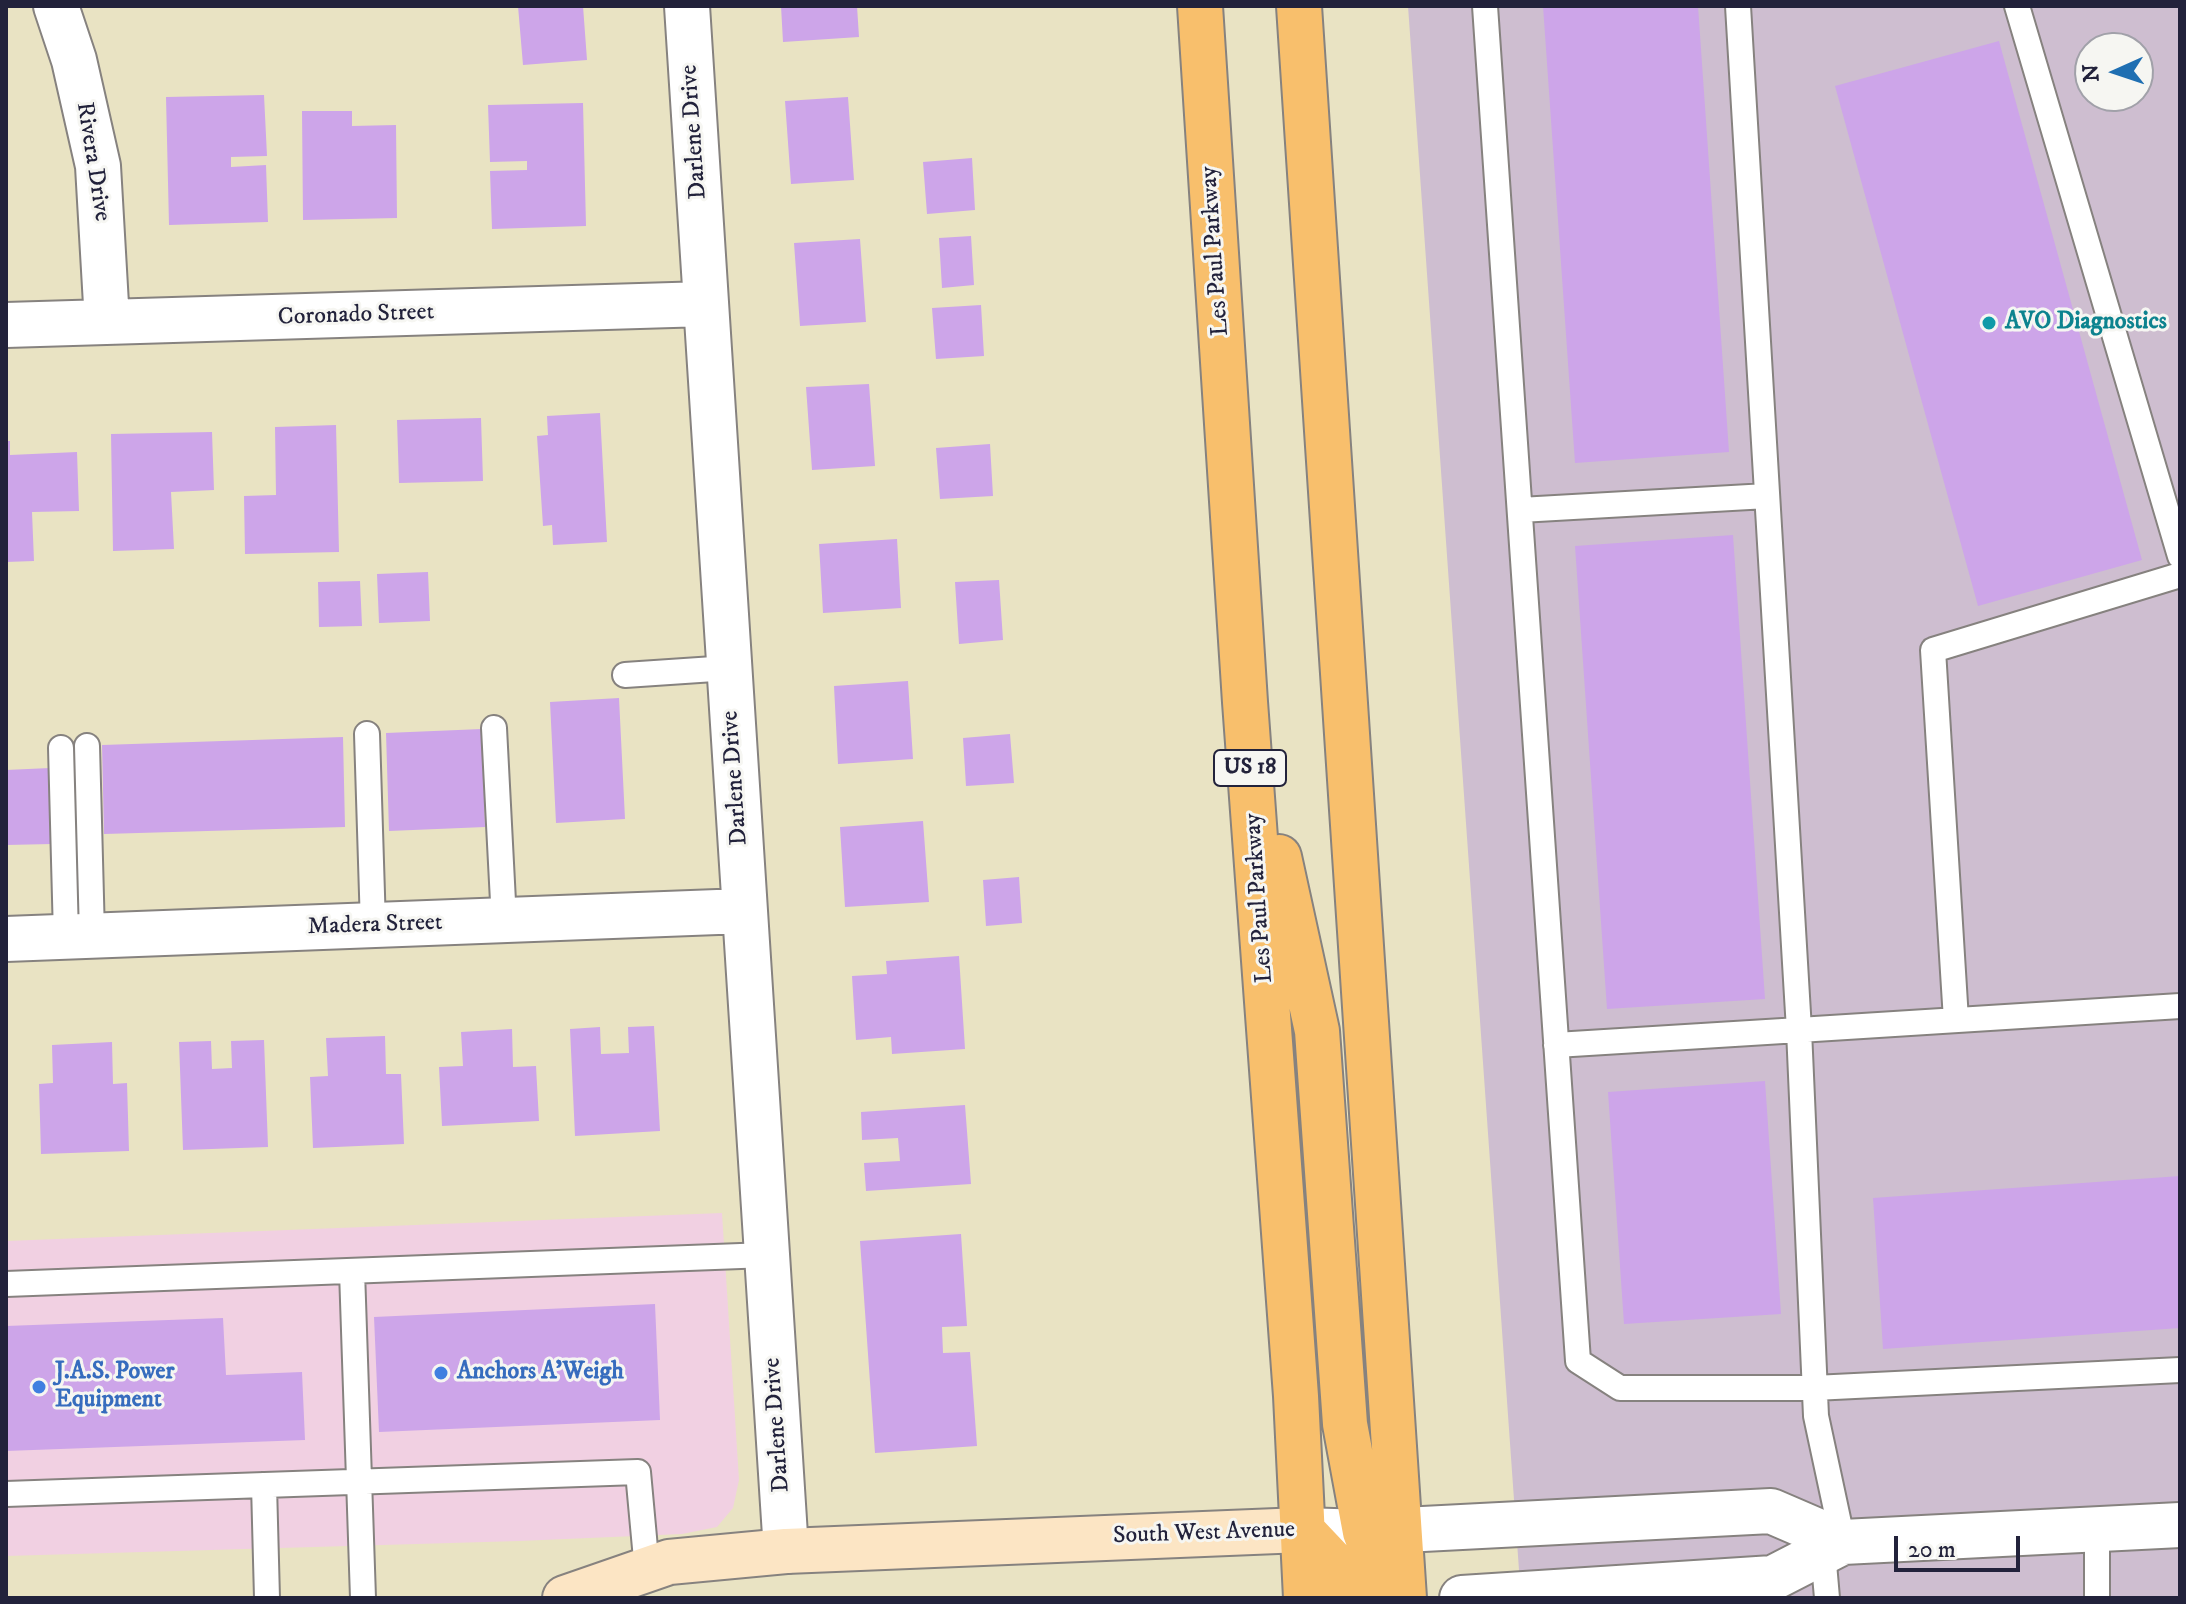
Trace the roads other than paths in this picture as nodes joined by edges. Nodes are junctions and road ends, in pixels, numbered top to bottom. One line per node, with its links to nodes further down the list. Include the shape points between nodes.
1 (56, 6): 9 (street, Rivera Drive, via 98,166)
2 (687, 6): 8 (street, Darlene Drive)
3 (1200, 6): 17 (main road, Les Paul Parkway / US 18)
4 (1299, 6): 40 (main road)
5 (1485, 6): 12 (lane)
6 (1738, 6): 11 (lane)
7 (2017, 6): 13 (lane)
8 (706, 304): 9 (street, Coronado Street); 15 (street, Darlene Drive)
9 (107, 322): 10 (street, Coronado Street)
10 (6, 325)
11 (1767, 496): 12 (lane); 29 (lane)
12 (1520, 510): 30 (lane)
13 (2180, 556)
14 (2180, 575): 28 (lane, via 1933,650)
15 (729, 668): 16 (lane); 22 (street, Darlene Drive)
16 (625, 675)
17 (1245, 702): 40 (main road, via 1317,1031 1345,1424); 42 (main road, Les Paul Parkway / US 18)
18 (494, 728): 23 (lane)
19 (367, 734): 24 (lane)
20 (87, 746): 25 (lane)
21 (61, 748): 25 (lane)
22 (744, 911): 23 (street, Madera Street); 31 (street, Darlene Drive)
23 (504, 921): 24 (street, Madera Street)
24 (373, 926): 25 (street, Madera Street)
25 (79, 935): 26 (street, Madera Street)
26 (6, 939)
27 (2180, 1006): 28 (lane)
28 (1956, 1020): 29 (lane)
29 (1799, 1030): 30 (lane); 35 (lane)
30 (1556, 1045): 35 (lane, via 1578,1361 1620,1388)
31 (767, 1255): 32 (lane); 44 (street, Darlene Drive)
32 (352, 1271): 33 (lane); 36 (lane)
33 (6, 1284)
34 (2180, 1370): 35 (lane)
35 (1814, 1388): 43 (lane)
36 (359, 1482): 37 (lane); 45 (lane, via 638,1472); 47 (lane)
37 (264, 1485): 38 (lane); 46 (lane)
38 (6, 1494)
39 (2180, 1525): 41 (street, South West Avenue)
40 (1381, 1529): 42 (street, South West Avenue); 43 (street, South West Avenue, via 1771,1511); 51 (main road, via 1378,1566)
41 (2097, 1529): 43 (street, South West Avenue); 54 (lane)
42 (1302, 1530): 44 (street, South West Avenue); 49 (main road, Les Paul Parkway / US 18); 50 (main road, via 1337,1567)
43 (1833, 1547): 52 (street, South West Avenue, via 1773,1578); 53 (lane)
44 (786, 1551): 45 (street, South West Avenue, via 669,1562)
45 (647, 1570): 48 (street, South West Avenue)
46 (267, 1598)
47 (363, 1598)
48 (565, 1598)
49 (1306, 1598)
50 (1351, 1598)
51 (1403, 1598)
52 (1462, 1598)
53 (1827, 1598)
54 (2097, 1598)

